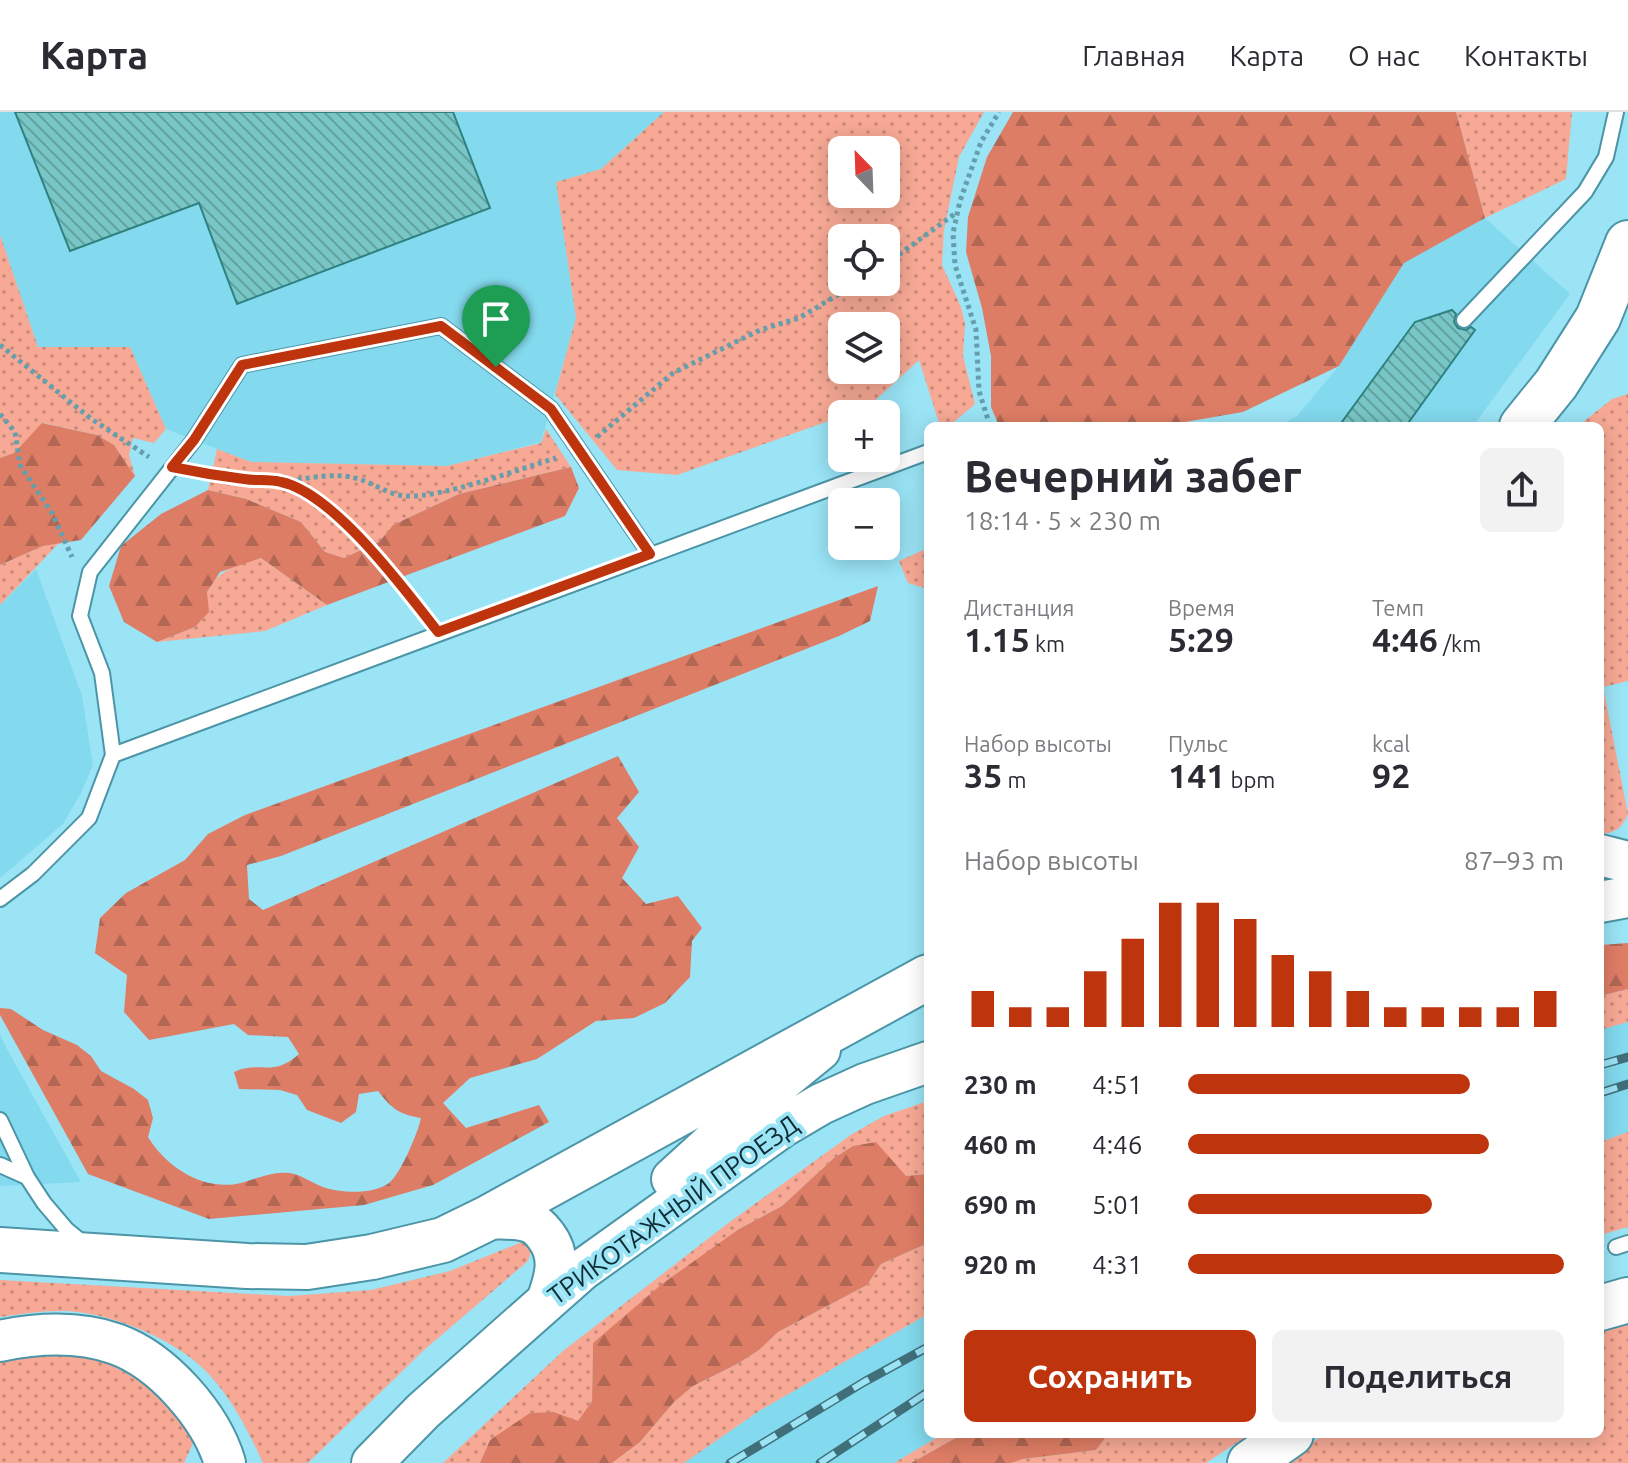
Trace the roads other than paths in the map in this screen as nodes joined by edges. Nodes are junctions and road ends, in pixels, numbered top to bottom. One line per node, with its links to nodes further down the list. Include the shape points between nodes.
1 (1616, 112): 3 (lane, via 1606,157 1585,192)
2 (1628, 243): 4 (main road, via 1598,318)
3 (1464, 320)
4 (1556, 384): 5 (main road); 6 (main road)
5 (1525, 422)
6 (1534, 422)
7 (924, 453): 8 (lane)
8 (650, 554): 9 (lane); 9 (lane, via 551,409 441,326 242,365 194,440 90,572 80,616 102,673)
9 (113, 755): 12 (lane, via 89,818)
10 (1618, 866): 11 (main road)
11 (1604, 894)
12 (0, 899)
13 (924, 979): 14 (main road)
14 (864, 1013): 19 (main road); 22 (main road, via 681,1170)
15 (924, 1063): 22 (main road, ТРИКОТАЖНЫЙ ПРОЕЗД, via 865,1084 782,1127)
16 (0, 1120): 18 (lane)
17 (0, 1165): 18 (lane)
18 (27, 1177): 21 (lane, via 67,1230)
19 (488, 1218): 21 (main road, via 443,1240 307,1267); 24 (main road, via 526,1221 538,1226 551,1243 556,1274)
20 (0, 1250): 21 (main road)
21 (99, 1257)
22 (582, 1270): 24 (main road, ТРИКОТАЖНЫЙ ПРОЕЗД)
23 (1628, 1300): 25 (main road)
24 (547, 1301): 29 (main road, ТРИКОТАЖНЫЙ ПРОЕЗД)
25 (1604, 1307)
26 (0, 1341): 28 (main road, via 71,1334 117,1344 158,1369 193,1402)
27 (1285, 1438): 30 (main road)
28 (225, 1463)
29 (372, 1463)
30 (1250, 1463)

